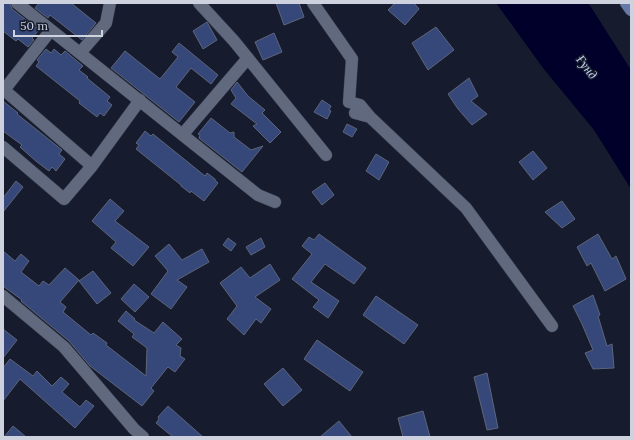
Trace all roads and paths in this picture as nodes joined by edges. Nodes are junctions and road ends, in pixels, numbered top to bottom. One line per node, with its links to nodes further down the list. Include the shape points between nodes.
1 (17, 3): 7 (street)
2 (110, 3): 8 (street, via 106,23)
3 (199, 3): 9 (street)
4 (313, 3): 13 (street, via 352,59 349,102 360,105)
5 (626, 3): 6 (main road)
6 (631, 10)
7 (51, 30): 8 (street); 10 (street)
8 (80, 53): 11 (street)
9 (248, 58): 14 (street); 16 (street)
10 (4, 89): 17 (street)
11 (140, 100): 14 (street); 17 (street)
12 (355, 113): 13 (street)
13 (370, 117): 20 (street, via 466,208)
14 (183, 134): 18 (street, via 258,195)
15 (3, 147): 17 (street, via 64,199)
16 (326, 155)
17 (92, 166)
18 (275, 202)
19 (3, 296): 21 (street, via 64,347)
20 (552, 326)
21 (143, 437)

